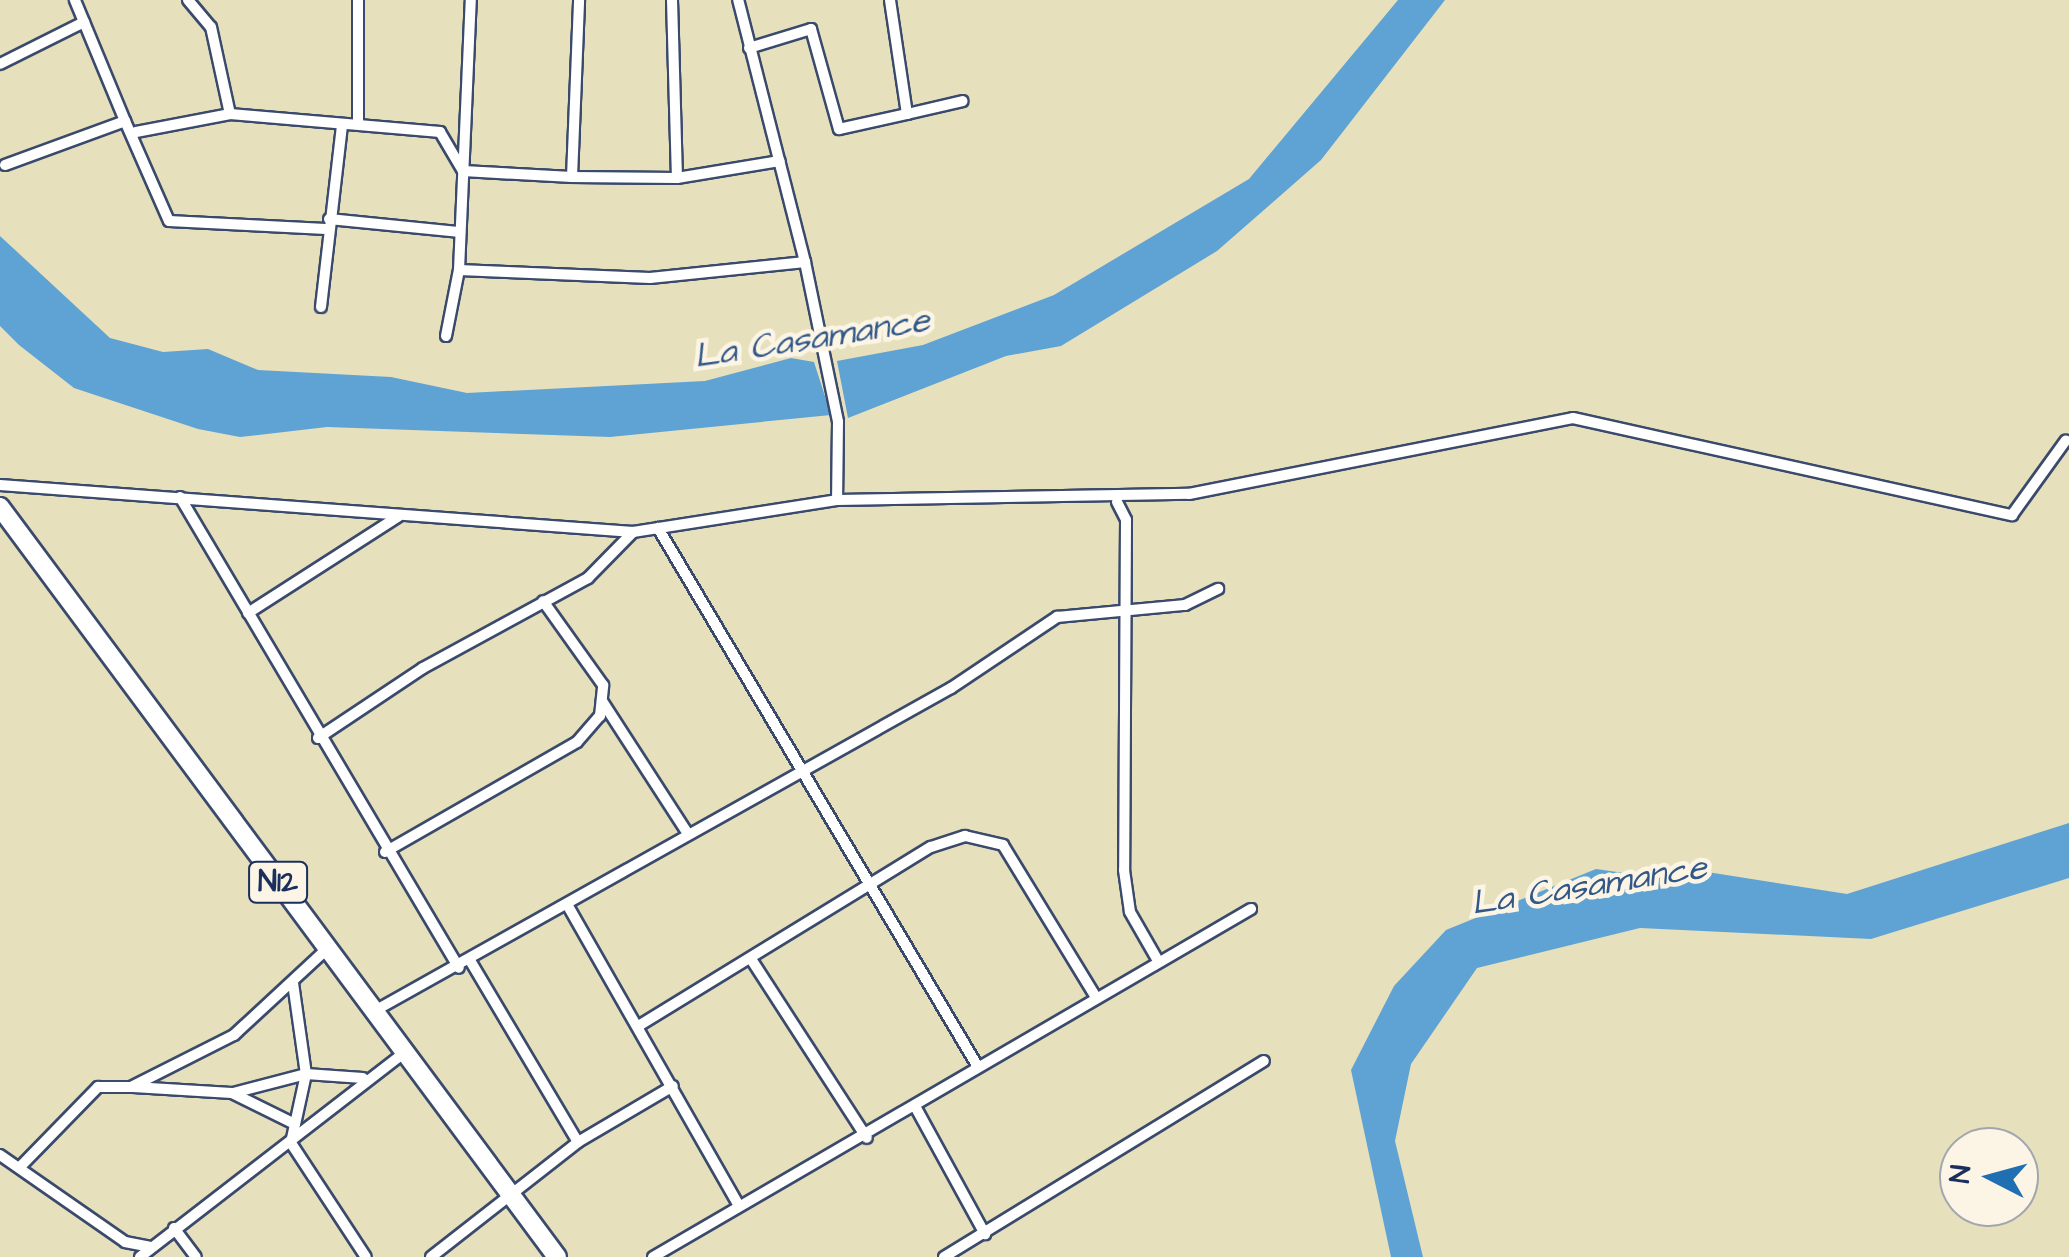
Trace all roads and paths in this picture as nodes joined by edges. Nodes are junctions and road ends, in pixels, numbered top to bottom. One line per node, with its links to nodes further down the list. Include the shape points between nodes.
1 (75, 0): 9 (street)
2 (188, 0): 13 (street, via 211,28)
3 (358, 0): 16 (street)
4 (471, 0): 21 (street)
5 (579, 0): 22 (street)
6 (672, 0): 23 (street)
7 (738, 0): 10 (street)
8 (890, 0): 14 (street)
9 (84, 22): 11 (street); 15 (street)
10 (749, 48): 14 (street, via 811,29 840,130); 19 (street)
11 (0, 64)
12 (963, 101): 14 (street)
13 (230, 114): 17 (street); 18 (street)
14 (907, 114)
15 (125, 121): 18 (street); 20 (street)
16 (358, 124): 17 (street); 21 (street, via 440,132)
17 (342, 126): 24 (street)
18 (136, 132): 24 (street, via 169,221)
19 (780, 161): 23 (street); 26 (street)
20 (5, 165)
21 (463, 172): 22 (street); 25 (street)
22 (572, 177): 23 (street)
23 (677, 178)
24 (328, 224): 25 (street); 28 (street)
25 (460, 232): 27 (street)
26 (805, 262): 27 (street, via 650,278); 34 (street, via 838,422)
27 (459, 270): 29 (street)
28 (321, 307)
29 (446, 336)
30 (2066, 440): 33 (street, via 2012,515 1573,418)
31 (0, 485): 32 (street)
32 (180, 497): 37 (street); 44 (street)
33 (1142, 499): 35 (street); 38 (street)
34 (837, 500): 35 (street); 39 (street)
35 (1117, 502): 38 (street)
36 (0, 507): 53 (main road, N12)
37 (400, 515): 40 (street); 44 (street)
38 (1126, 520): 43 (street)
39 (658, 528): 40 (street); 47 (street, via 728,657)
40 (634, 532): 42 (street, via 588,578)
41 (1218, 589): 43 (street, via 1185,605)
42 (543, 601): 45 (street, via 603,685); 46 (street)
43 (1122, 610): 47 (street, via 1057,616 996,662); 54 (street, via 1124,870 1130,912)
44 (248, 613): 46 (street)
45 (602, 700): 48 (street); 49 (street, via 600,716 577,742)
46 (318, 738): 49 (street)
47 (803, 766): 48 (street); 50 (street)
48 (688, 834): 51 (street)
49 (385, 852): 57 (street)
50 (873, 884): 55 (street); 59 (street, via 965,836 1003,845); 64 (street)
51 (568, 906): 56 (street); 61 (street)
52 (1251, 910): 54 (street)
53 (328, 947): 58 (street); 60 (main road, N12)
54 (1157, 958): 59 (street)
55 (750, 959): 61 (street); 72 (street)
56 (471, 962): 57 (street); 73 (street)
57 (459, 968): 60 (street)
58 (293, 984): 65 (street); 68 (street, via 234,1035)
59 (1094, 994): 64 (street)
60 (378, 1009): 62 (main road, N12)
61 (640, 1025): 67 (street)
62 (408, 1050): 66 (street); 77 (main road, N12)
63 (1264, 1060): 80 (street)
64 (978, 1067): 70 (street)
65 (306, 1074): 66 (street); 69 (street); 71 (street)
66 (364, 1078): 74 (street)
67 (673, 1086): 73 (street); 78 (street)
68 (131, 1087): 69 (street); 76 (street, via 98,1087)
69 (232, 1094): 71 (street)
70 (916, 1108): 72 (street); 80 (street)
71 (295, 1124): 74 (street)
72 (866, 1138): 78 (street)
73 (578, 1142): 77 (street)
74 (291, 1143): 79 (street); 84 (street)
75 (0, 1155): 76 (street)
76 (20, 1167): 81 (street, via 125,1242)
77 (512, 1195): 85 (street); 86 (main road, N12)
78 (739, 1206): 87 (street)
79 (174, 1228): 81 (street); 83 (street)
80 (985, 1234): 88 (street)
81 (150, 1247): 82 (street)
82 (140, 1257)
83 (196, 1257)
84 (366, 1257)
85 (430, 1257)
86 (557, 1257)
87 (653, 1257)
88 (944, 1257)

